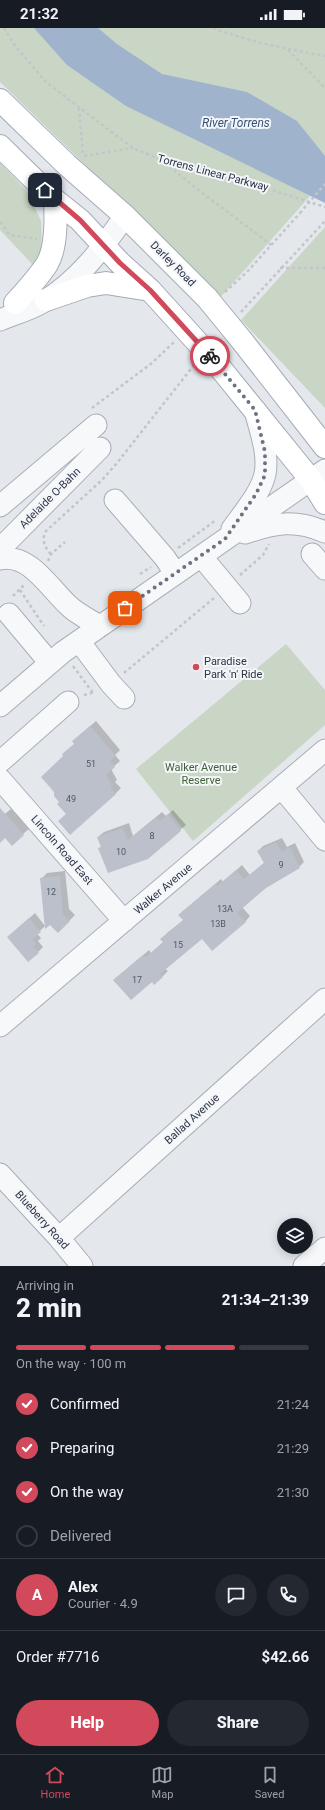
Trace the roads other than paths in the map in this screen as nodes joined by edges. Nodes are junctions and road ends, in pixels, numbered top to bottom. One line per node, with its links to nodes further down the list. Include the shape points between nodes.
1 (0, 100): 4 (main road, Darley Road, via 75,160)
2 (0, 146): 3 (main road)
3 (55, 200): 5 (main road, via 80,220); 8 (main road, via 55,228 47,263)
4 (125, 216): 5 (street); 12 (main road, Darley Road, bridge, via 215,296 244,342)
5 (100, 242): 6 (main road); 7 (street, via 72,280); 8 (street, via 57,277)
6 (150, 290): 7 (main road, via 106,283 87,286); 10 (main road, bridge, via 207,362)
7 (46, 300): 9 (street)
8 (8, 308)
9 (0, 320)
10 (255, 410): 14 (main road); 19 (street, via 265,452 265,475 256,494)
11 (91, 419): 17 (street, Adelaide O-Bahn)
12 (325, 447)
13 (100, 448): 20 (street, Adelaide O-Bahn)
14 (318, 475): 16 (main road); 19 (street)
15 (115, 500): 24 (street)
16 (325, 503)
17 (0, 506)
18 (325, 532): 19 (street, via 306,525 282,523)
19 (225, 539): 22 (street)
20 (0, 548)
21 (312, 554): 25 (street)
22 (201, 556): 24 (street); 26 (street)
23 (0, 559): 28 (street, via 17,560 28,564 70,607)
24 (170, 565): 28 (street)
25 (325, 569)
26 (234, 595)
27 (8, 614): 30 (street)
28 (100, 626): 29 (street)
29 (79, 640): 30 (street); 31 (street)
30 (50, 663): 33 (street)
31 (109, 692)
32 (68, 702): 35 (street)
33 (0, 706)
34 (325, 750): 37 (street, Walker Avenue)
35 (0, 762)
36 (0, 779): 39 (street, Lincoln Road East)
37 (282, 788): 38 (street); 39 (street, Walker Avenue)
38 (325, 840)
39 (124, 921): 41 (street, Walker Avenue)
40 (325, 999): 43 (street, Ballad Avenue)
41 (0, 1026)
42 (0, 1174): 43 (street, Blueberry Road)
43 (59, 1238): 45 (street, Blueberry Road)
44 (325, 1248): 46 (street)
45 (82, 1266)
46 (304, 1266)

